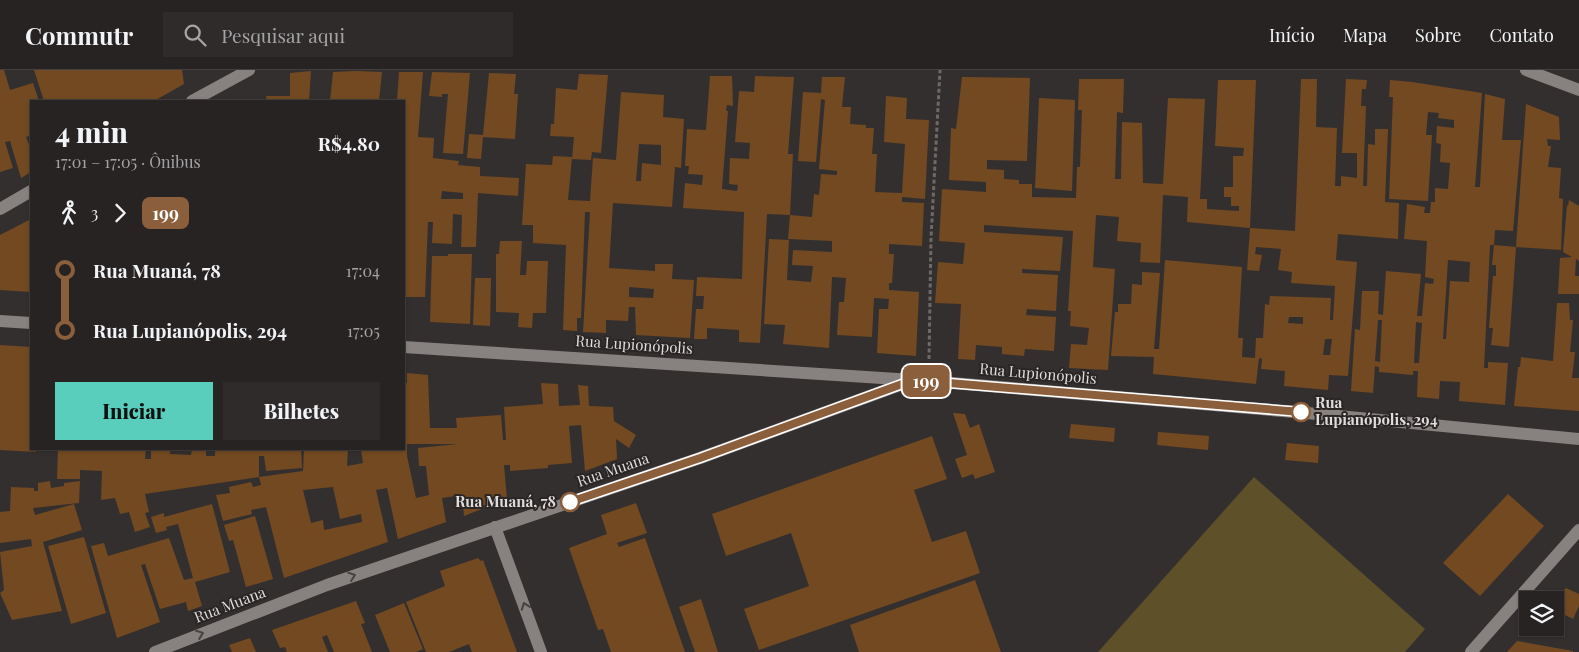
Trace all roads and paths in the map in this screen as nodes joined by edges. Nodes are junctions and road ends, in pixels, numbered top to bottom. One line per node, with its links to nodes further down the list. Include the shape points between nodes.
1 (249, 70): 5 (street)
2 (940, 70): 12 (path, via 931,238)
3 (1526, 70): 4 (street)
4 (1579, 90)
5 (194, 100)
6 (30, 192): 7 (street)
7 (0, 209)
8 (0, 320): 9 (street)
9 (30, 323)
10 (405, 347): 11 (street, Rua Lupionópolis)
11 (913, 380): 12 (street, Rua Lupionópolis); 14 (street, Rua Muana, via 700,458)
12 (928, 381): 13 (street, Rua Lupionópolis)
13 (1579, 439)
14 (496, 526): 16 (street, Rua Muana, one-way to 14, via 327,585); 17 (street, one-way to 14)
15 (1579, 530): 18 (street)
16 (155, 652)
17 (542, 652)
18 (1471, 652)

